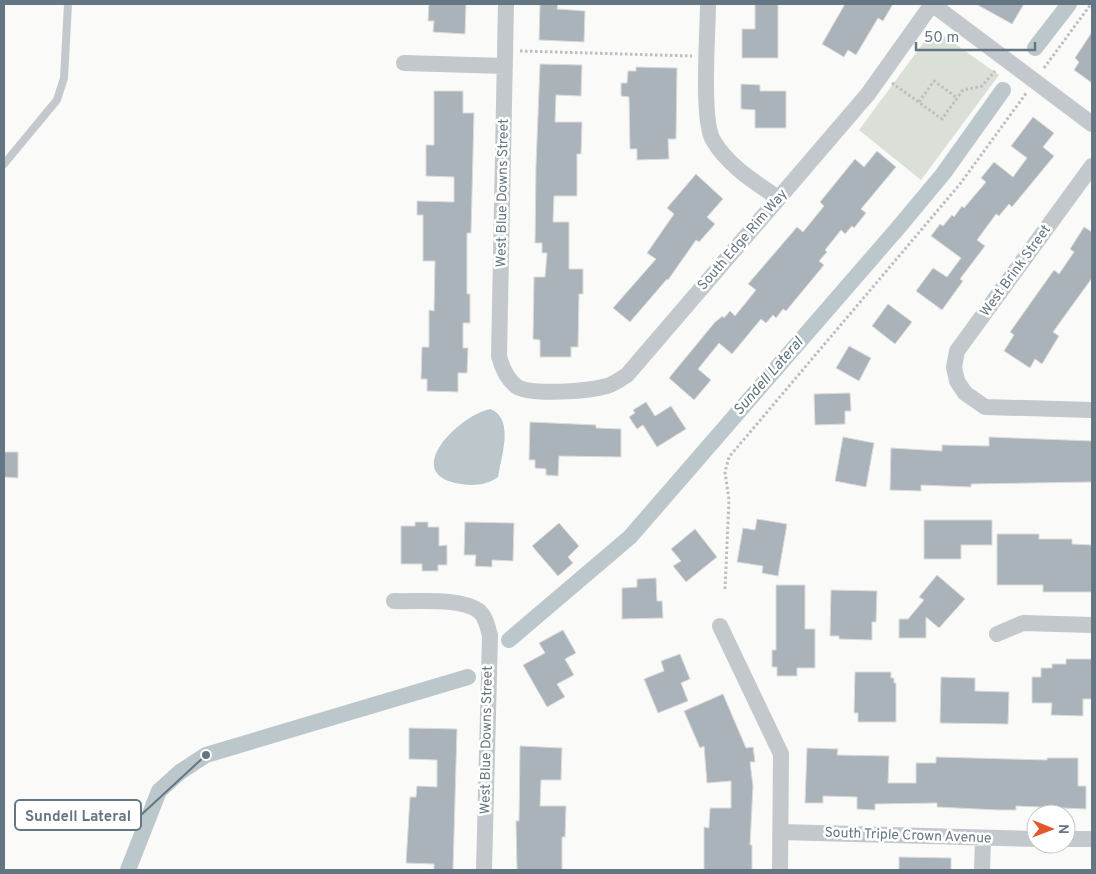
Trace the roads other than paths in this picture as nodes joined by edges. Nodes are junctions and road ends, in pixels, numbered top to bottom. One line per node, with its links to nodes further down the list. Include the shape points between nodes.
1 (68, 4): 8 (lane, via 64,78 57,100)
2 (506, 4): 6 (street, West Blue Downs Street)
3 (708, 4): 10 (street, via 706,107 712,139 737,169)
4 (932, 4): 7 (street); 10 (street, South Edge Rim Way, via 868,94)
5 (404, 63): 6 (street)
6 (505, 66): 11 (street, West Blue Downs Street, via 499,356)
7 (1092, 124)
8 (4, 164)
9 (1092, 166): 12 (street, West Brink Street, via 957,351 954,367 957,381 965,394 985,407)
10 (778, 198): 11 (street, South Edge Rim Way, via 627,375 609,385 585,391 526,390)
11 (509, 380)
12 (1092, 410)
13 (394, 601): 22 (street, West Blue Downs Street, via 469,605 480,612 487,624 490,636)
14 (1092, 625): 16 (street, via 1024,623)
15 (720, 626): 17 (street, via 781,754)
16 (997, 634)
17 (781, 832): 18 (street, South Triple Crown Avenue); 23 (street)
18 (983, 839): 19 (street, South Triple Crown Avenue); 24 (street)
19 (1026, 839)
20 (1076, 839): 21 (street)
21 (1092, 840)
22 (484, 870)
23 (780, 870)
24 (982, 870)

